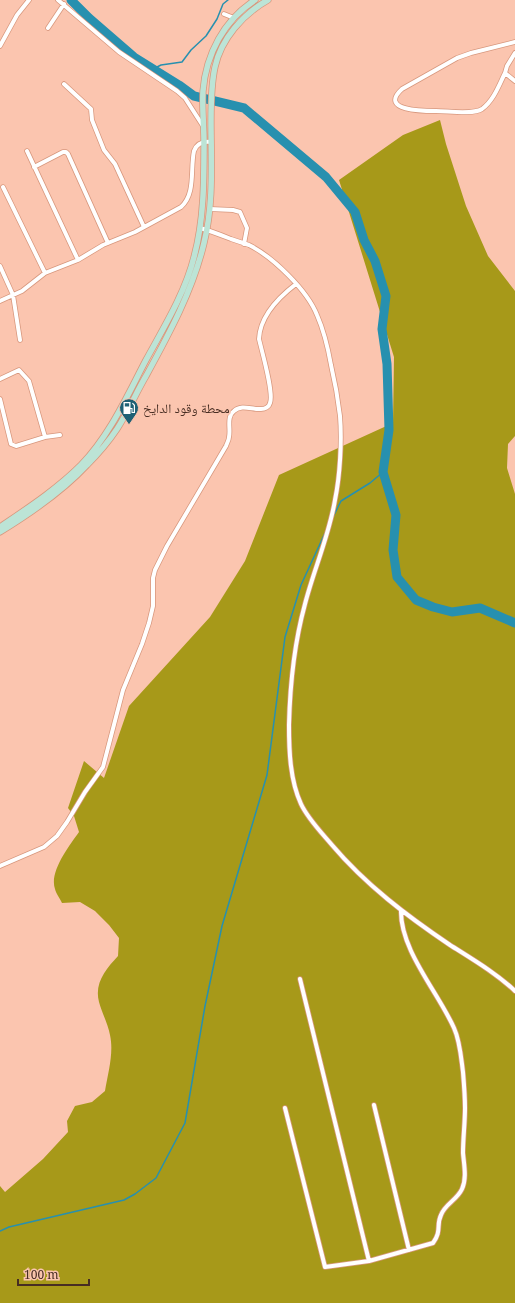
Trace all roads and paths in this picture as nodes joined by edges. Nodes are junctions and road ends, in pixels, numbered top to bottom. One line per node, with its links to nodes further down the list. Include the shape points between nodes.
1 (29, 0): 10 (street, via 17,15)
2 (58, 0): 5 (street)
3 (255, 0): 7 (main road)
4 (268, 0): 17 (main road, via 239,22 224,44 215,67)
5 (64, 4): 8 (street); 15 (street, via 119,52 177,91 185,98)
6 (224, 14): 7 (street)
7 (234, 18): 15 (main road, via 222,33 208,63 204,90)
8 (48, 28)
9 (515, 42): 12 (street, via 457,58 402,89 397,93 397,103 412,110 478,111 490,103)
10 (0, 46)
11 (515, 53): 12 (street)
12 (505, 73): 13 (street)
13 (515, 81)
14 (64, 84): 22 (street, via 91,109 92,120 104,150 115,164)
15 (204, 126): 16 (main road)
16 (204, 142): 17 (street); 22 (street, via 194,151 190,191 185,204); 23 (main road, via 204,194)
17 (211, 142): 21 (main road)
18 (27, 151): 19 (street)
19 (34, 167): 25 (street, via 63,152 68,154); 27 (street)
20 (3, 187): 29 (street)
21 (210, 209): 24 (main road); 26 (street, via 240,212 247,228)
22 (144, 227): 25 (street)
23 (200, 228): 24 (street); 38 (main road, via 194,257 182,290 108,430 82,464 68,477)
24 (207, 230): 26 (street); 39 (main road, via 189,290 117,428 87,466 56,494)
25 (108, 243): 27 (street)
26 (244, 244): 30 (street, via 266,256)
27 (78, 260): 29 (street)
28 (0, 266): 31 (street)
29 (45, 273): 31 (street)
30 (296, 284): 40 (street, via 282,295 259,330 271,393 270,403 268,407 259,410 249,407 234,410 230,416 226,446 155,570 153,606 149,623 122,690 103,767 57,836 44,847); 41 (street, via 311,302 323,330 336,386 340,440 336,498 329,530 305,604 292,660 289,702 290,762 301,803 313,824 358,874)
31 (13, 295): 32 (street); 33 (street)
32 (0, 301)
33 (20, 340)
34 (0, 379): 37 (street, via 19,370 29,381)
35 (0, 399): 37 (street, via 11,444 16,446)
36 (60, 435): 37 (street)
37 (45, 438)
38 (0, 527)
39 (0, 532)
40 (0, 866)
41 (401, 910): 43 (street); 46 (street, via 401,920 410,947 455,1030 461,1055 465,1107 465,1172 462,1190 443,1210 438,1235 433,1243)
42 (300, 979): 47 (street)
43 (515, 991)
44 (374, 1105): 46 (street)
45 (284, 1108): 47 (street, via 325,1267)
46 (408, 1250): 47 (street)
47 (369, 1261)

